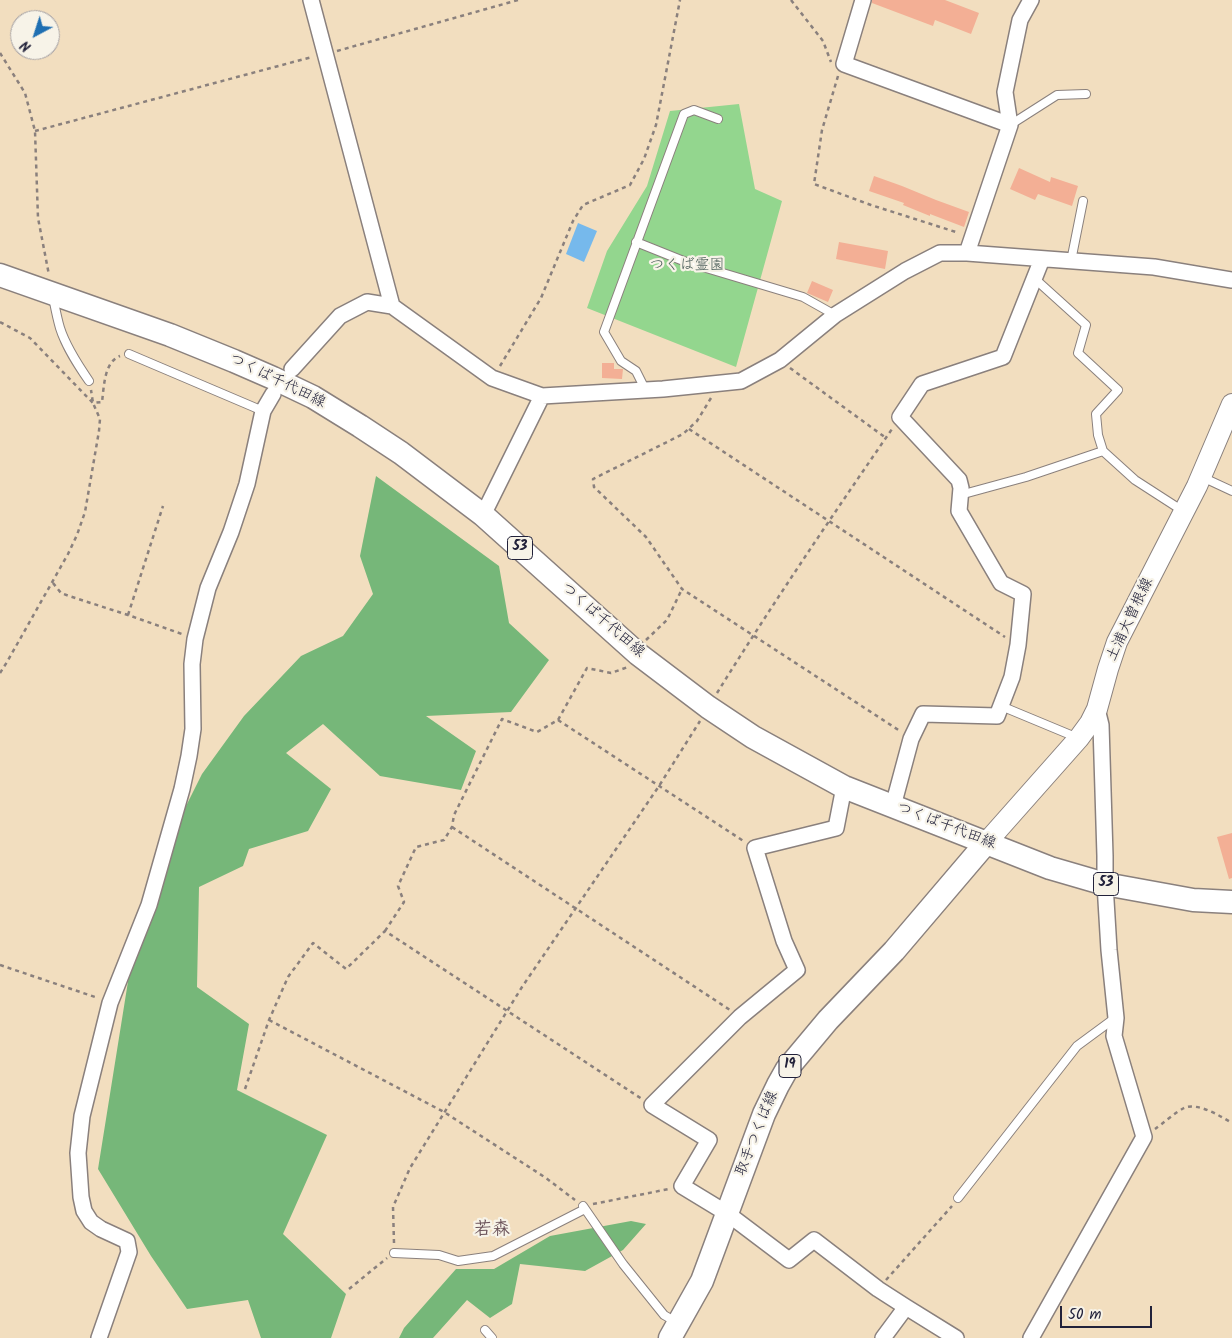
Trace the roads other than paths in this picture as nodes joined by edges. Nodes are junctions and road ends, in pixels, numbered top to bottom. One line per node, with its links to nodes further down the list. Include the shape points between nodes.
1 (311, 0): 16 (street)
2 (863, 0): 6 (street, via 840,71)
3 (1032, 0): 6 (street, via 1020,20 1005,92)
4 (1086, 94): 6 (lane, via 1057,95)
5 (718, 119): 8 (lane, via 694,110 684,114)
6 (1010, 125): 9 (street)
7 (1083, 201): 11 (lane)
8 (636, 242): 17 (lane, via 686,262 803,297); 21 (lane, via 604,332 621,361 636,371)
9 (967, 253): 10 (street); 17 (street, via 940,253)
10 (1042, 258): 11 (street); 13 (street)
11 (1070, 261): 14 (street, via 1154,267)
12 (0, 275): 15 (main road, つくば千代田線 / 53)
13 (1034, 278): 26 (lane, via 1086,325 1078,353 1118,390 1096,414); 29 (street, via 1003,357 922,384 900,417 959,480)
14 (1232, 280)
15 (43, 290): 20 (lane, via 66,343); 31 (main road, つくば千代田線 / 53, via 179,338 266,374 313,398 401,453)
16 (392, 306): 19 (street, via 367,302 340,316); 23 (street, via 492,378)
17 (835, 315): 21 (street, via 780,360 741,381)
18 (129, 354): 25 (lane)
19 (292, 369)
20 (89, 381)
21 (645, 389): 23 (street)
22 (273, 394): 25 (street)
23 (542, 396): 31 (street)
24 (1232, 404): 27 (main road, 土浦大曽根線)
25 (263, 411): 47 (street, via 247,484 232,532 208,588 196,639 192,664 192,729 182,789 149,906 110,1003 82,1116 78,1153 80,1197 84,1211 101,1229 127,1241 129,1252)
26 (1102, 451): 29 (lane); 30 (lane, via 1135,480)
27 (1201, 477): 28 (lane); 30 (main road, 土浦大曽根線)
28 (1232, 491)
29 (960, 495): 32 (street, via 959,511 1001,583 1023,594 1012,677)
30 (1184, 512): 33 (main road, 土浦大曽根線, via 1117,642)
31 (483, 515): 35 (main road, つくば千代田線 / 53, via 638,654 708,707 753,737)
32 (1001, 706): 34 (lane); 36 (street, via 997,716 924,714 911,739)
33 (1097, 709): 34 (main road, 土浦大曽根線); 38 (street, via 1101,725)
34 (1078, 738): 37 (main road, 土浦大曽根線)
35 (844, 787): 36 (main road, つくば千代田線 / 53); 42 (street, via 836,828 755,848 784,941 797,970 740,1017 652,1105 709,1140 682,1186)
36 (893, 806): 37 (main road, つくば千代田線 / 53)
37 (986, 843): 38 (main road, つくば千代田線 / 53, via 1050,868); 42 (main road, 取手つくば線 / 19, via 787,1069 764,1114)
38 (1105, 884): 39 (main road, つくば千代田線 / 53, via 1193,900); 40 (street)
39 (1232, 902)
40 (1116, 1018): 41 (lane, via 1077,1046); 51 (street, via 1114,1036 1144,1137)
41 (958, 1198)
42 (728, 1214): 44 (street, via 789,1260 814,1240); 46 (main road, 取手つくば線 / 19, via 702,1281)
43 (394, 1252): 46 (lane, via 458,1261 493,1256 584,1208)
44 (906, 1307): 49 (street); 50 (street)
45 (486, 1330): 48 (lane)
46 (674, 1331)
47 (99, 1338)
48 (492, 1338)
49 (883, 1338)
50 (956, 1338)
51 (1031, 1338)

